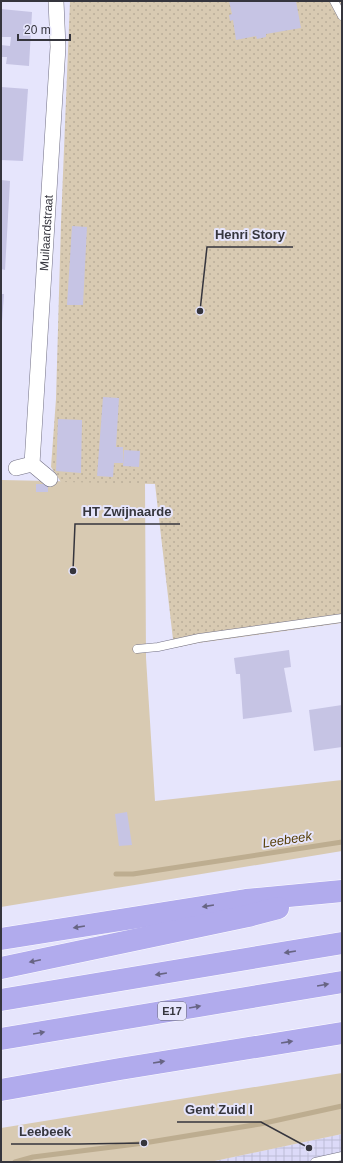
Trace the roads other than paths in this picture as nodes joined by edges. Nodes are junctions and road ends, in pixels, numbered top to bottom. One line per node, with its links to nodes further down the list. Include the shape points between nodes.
1 (56, 1): 4 (street, Muilaardstraat, via 58,47)
2 (334, 1): 3 (lane)
3 (342, 16)
4 (32, 464): 5 (street); 6 (street)
5 (16, 468)
6 (50, 479)
7 (342, 618): 8 (lane)
8 (137, 649)
9 (339, 891): 10 (highway, one-way to 10, via 246,900); 12 (highway, one-way to 12, via 248,916)
10 (1, 939)
11 (342, 943): 14 (highway, one-way to 14)
12 (1, 968)
13 (342, 982): 16 (highway, E17, one-way to 13)
14 (1, 1000)
15 (342, 1033): 17 (highway, one-way to 15)
16 (1, 1039)
17 (120, 1069): 18 (highway); 19 (highway)
18 (1, 1078)
19 (1, 1090)
20 (342, 1156): 22 (lane)
21 (312, 1162): 22 (lane)
22 (315, 1162)

